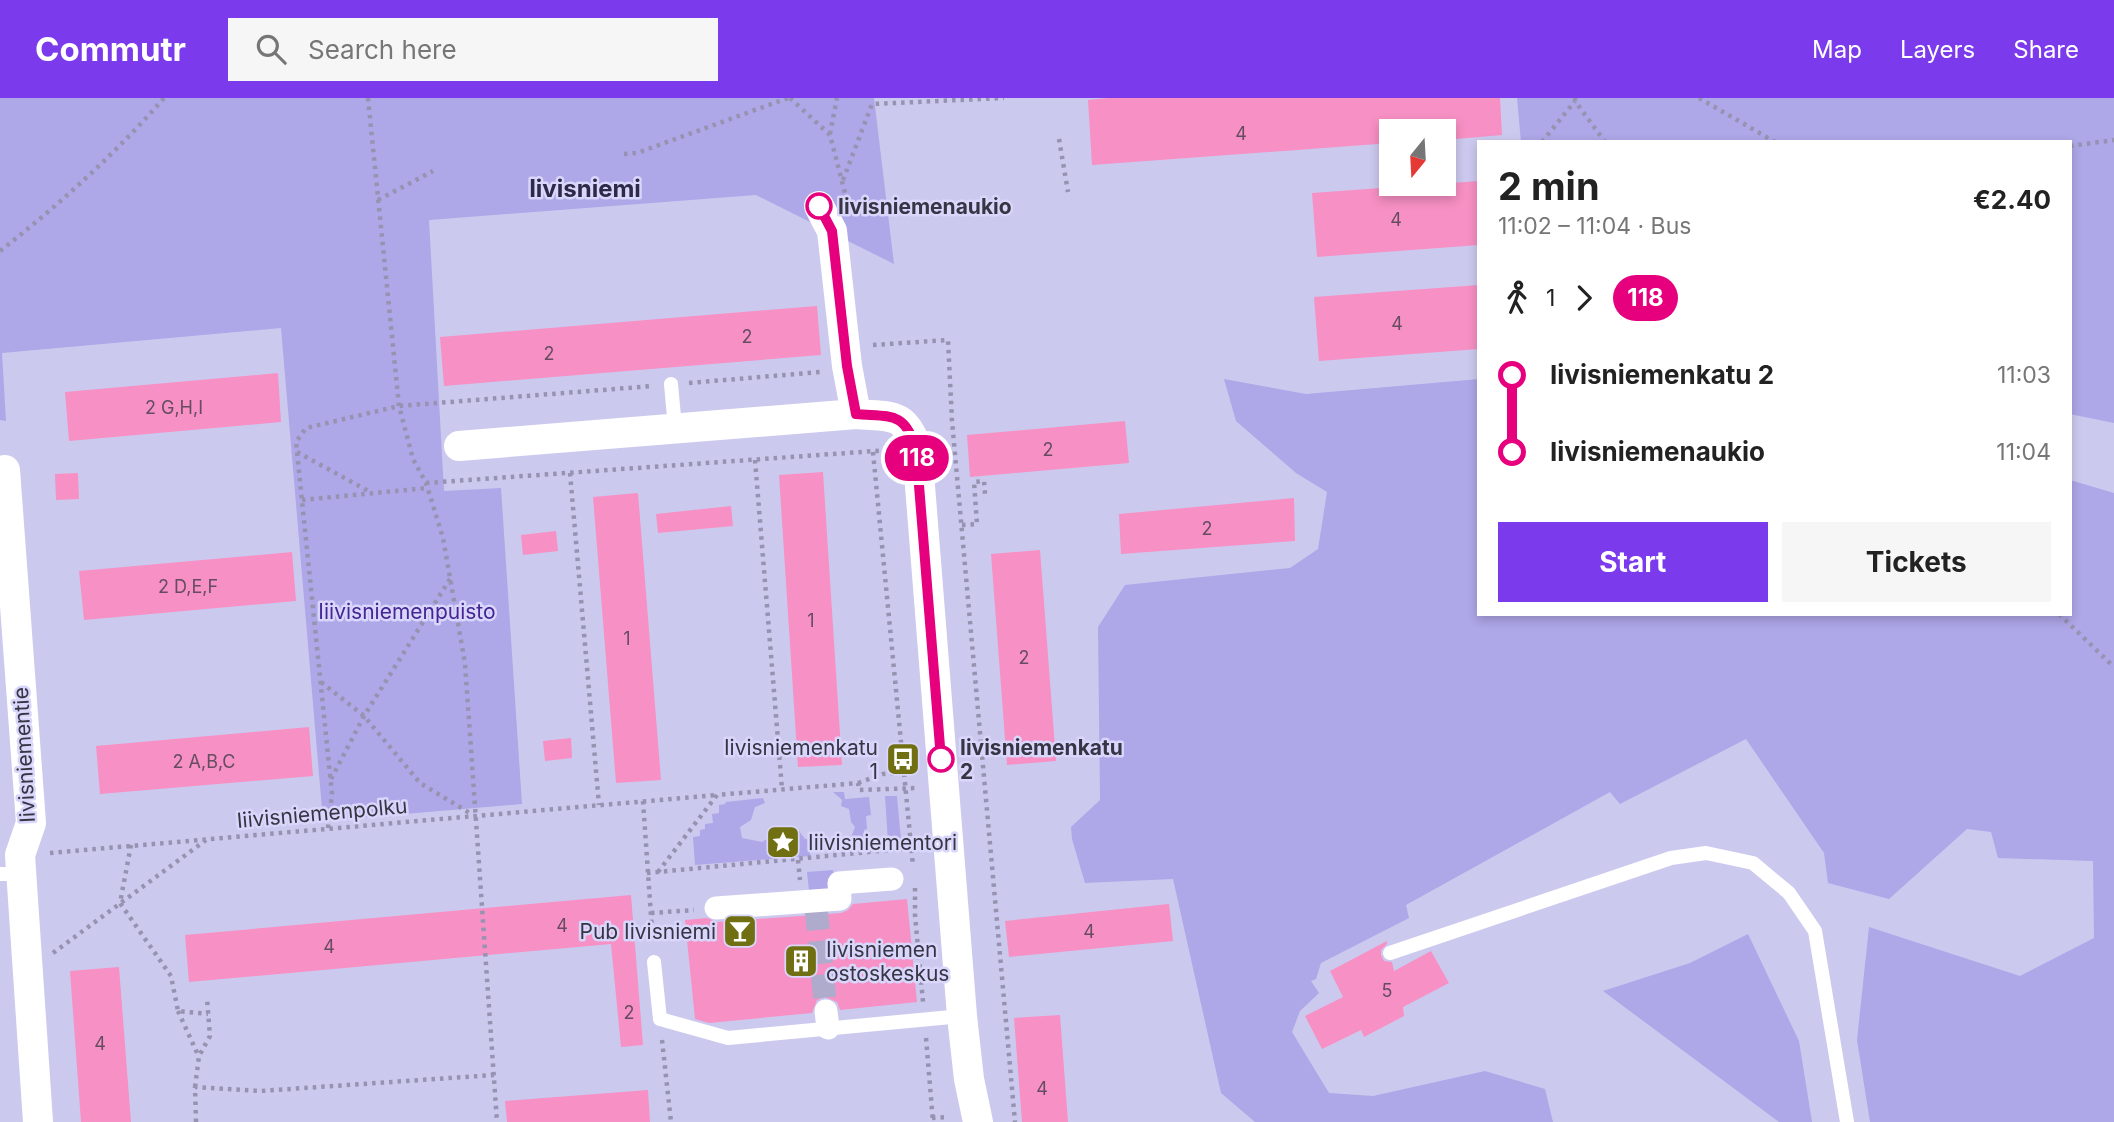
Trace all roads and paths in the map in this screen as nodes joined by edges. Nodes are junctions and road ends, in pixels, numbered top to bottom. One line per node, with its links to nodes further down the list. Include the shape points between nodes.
1 (164, 98): 21 (path, via 43,217)
2 (368, 98): 19 (path)
3 (788, 98): 15 (path)
4 (837, 98): 8 (path)
5 (1004, 98): 17 (path, via 872,104)
6 (1699, 98): 12 (path)
7 (1575, 99): 10 (path); 11 (path)
8 (830, 135)
9 (1059, 139): 18 (path)
10 (1544, 140)
11 (1604, 140)
12 (1772, 140)
13 (2114, 140): 14 (path)
14 (2072, 146)
15 (624, 154)
16 (433, 171): 19 (path)
17 (843, 180)
18 (1068, 192)
19 (377, 200): 25 (path)
20 (819, 206): 26 (street, via 832,231)
21 (0, 251)
22 (863, 345): 39 (path, via 948,340)
23 (832, 372): 24 (path)
24 (671, 384): 25 (path); 27 (lane)
25 (399, 406): 30 (path, via 306,428 296,442); 35 (path, via 413,459)
26 (856, 414): 27 (street); 29 (street, via 897,418 910,428)
27 (675, 428): 28 (street)
28 (459, 446)
29 (916, 448): 31 (path); 74 (street)
30 (297, 452): 36 (path); 38 (path)
31 (873, 452): 32 (path); 45 (path)
32 (755, 460): 34 (path); 50 (path)
33 (5, 470): 59 (street, Iivisniementie, via 32,823)
34 (570, 473): 35 (path); 53 (path)
35 (426, 486): 36 (path); 40 (path)
36 (372, 493): 38 (path)
37 (985, 494): 39 (path, via 984,481 974,482 977,524)
38 (302, 500): 43 (path)
39 (962, 525): 84 (path)
40 (450, 579): 44 (path); 54 (path, via 465,663)
41 (2061, 616): 42 (path)
42 (2114, 667)
43 (320, 681): 44 (path); 46 (path)
44 (364, 716): 46 (path); 54 (path, via 420,783)
45 (905, 772): 47 (path); 49 (path)
46 (331, 780): 55 (path)
47 (858, 783): 49 (path, via 859,790); 50 (path, Iiivisniemenpolku)
48 (929, 787): 49 (path)
49 (906, 788): 58 (path)
50 (782, 789): 51 (path, Iiivisniemenpolku)
51 (717, 795): 52 (path, Iiivisniemenpolku); 60 (path)
52 (643, 801): 53 (path, Iiivisniemenpolku); 61 (path)
53 (600, 805): 54 (path, Iiivisniemenpolku)
54 (475, 816): 55 (path, Iiivisniemenpolku); 77 (path)
55 (328, 828): 56 (path, Iiivisniemenpolku)
56 (207, 839): 57 (path, Iiivisniemenpolku); 63 (path)
57 (131, 845): 59 (path, Iiivisniemenpolku); 63 (path)
58 (912, 848): 60 (path); 66 (path)
59 (14, 868): 79 (street, Iivisniementie)
60 (658, 872): 61 (path)
61 (647, 873): 65 (path)
62 (892, 879): 64 (street, via 839,883 840,898 816,904)
63 (120, 903): 69 (path); 72 (path, via 170,976)
64 (708, 909): 65 (path)
65 (650, 913): 67 (path)
66 (915, 915)
67 (651, 921)
68 (1390, 953): 85 (lane, via 1671,858 1706,853 1753,863 1789,893 1815,931)
69 (49, 956)
70 (654, 962): 75 (lane)
71 (207, 999): 73 (path)
72 (178, 1011): 73 (path); 76 (path)
73 (208, 1014): 76 (path, via 210,1036)
74 (962, 1016): 75 (lane, via 827,1020 728,1038); 83 (street)
75 (660, 1019): 82 (path)
76 (199, 1056): 78 (path)
77 (494, 1075): 78 (path, via 260,1091); 81 (path)
78 (195, 1087): 80 (path)
79 (38, 1122)
80 (195, 1122)
81 (497, 1122)
82 (671, 1122)
83 (978, 1122)
84 (1015, 1122)
85 (1847, 1122)

